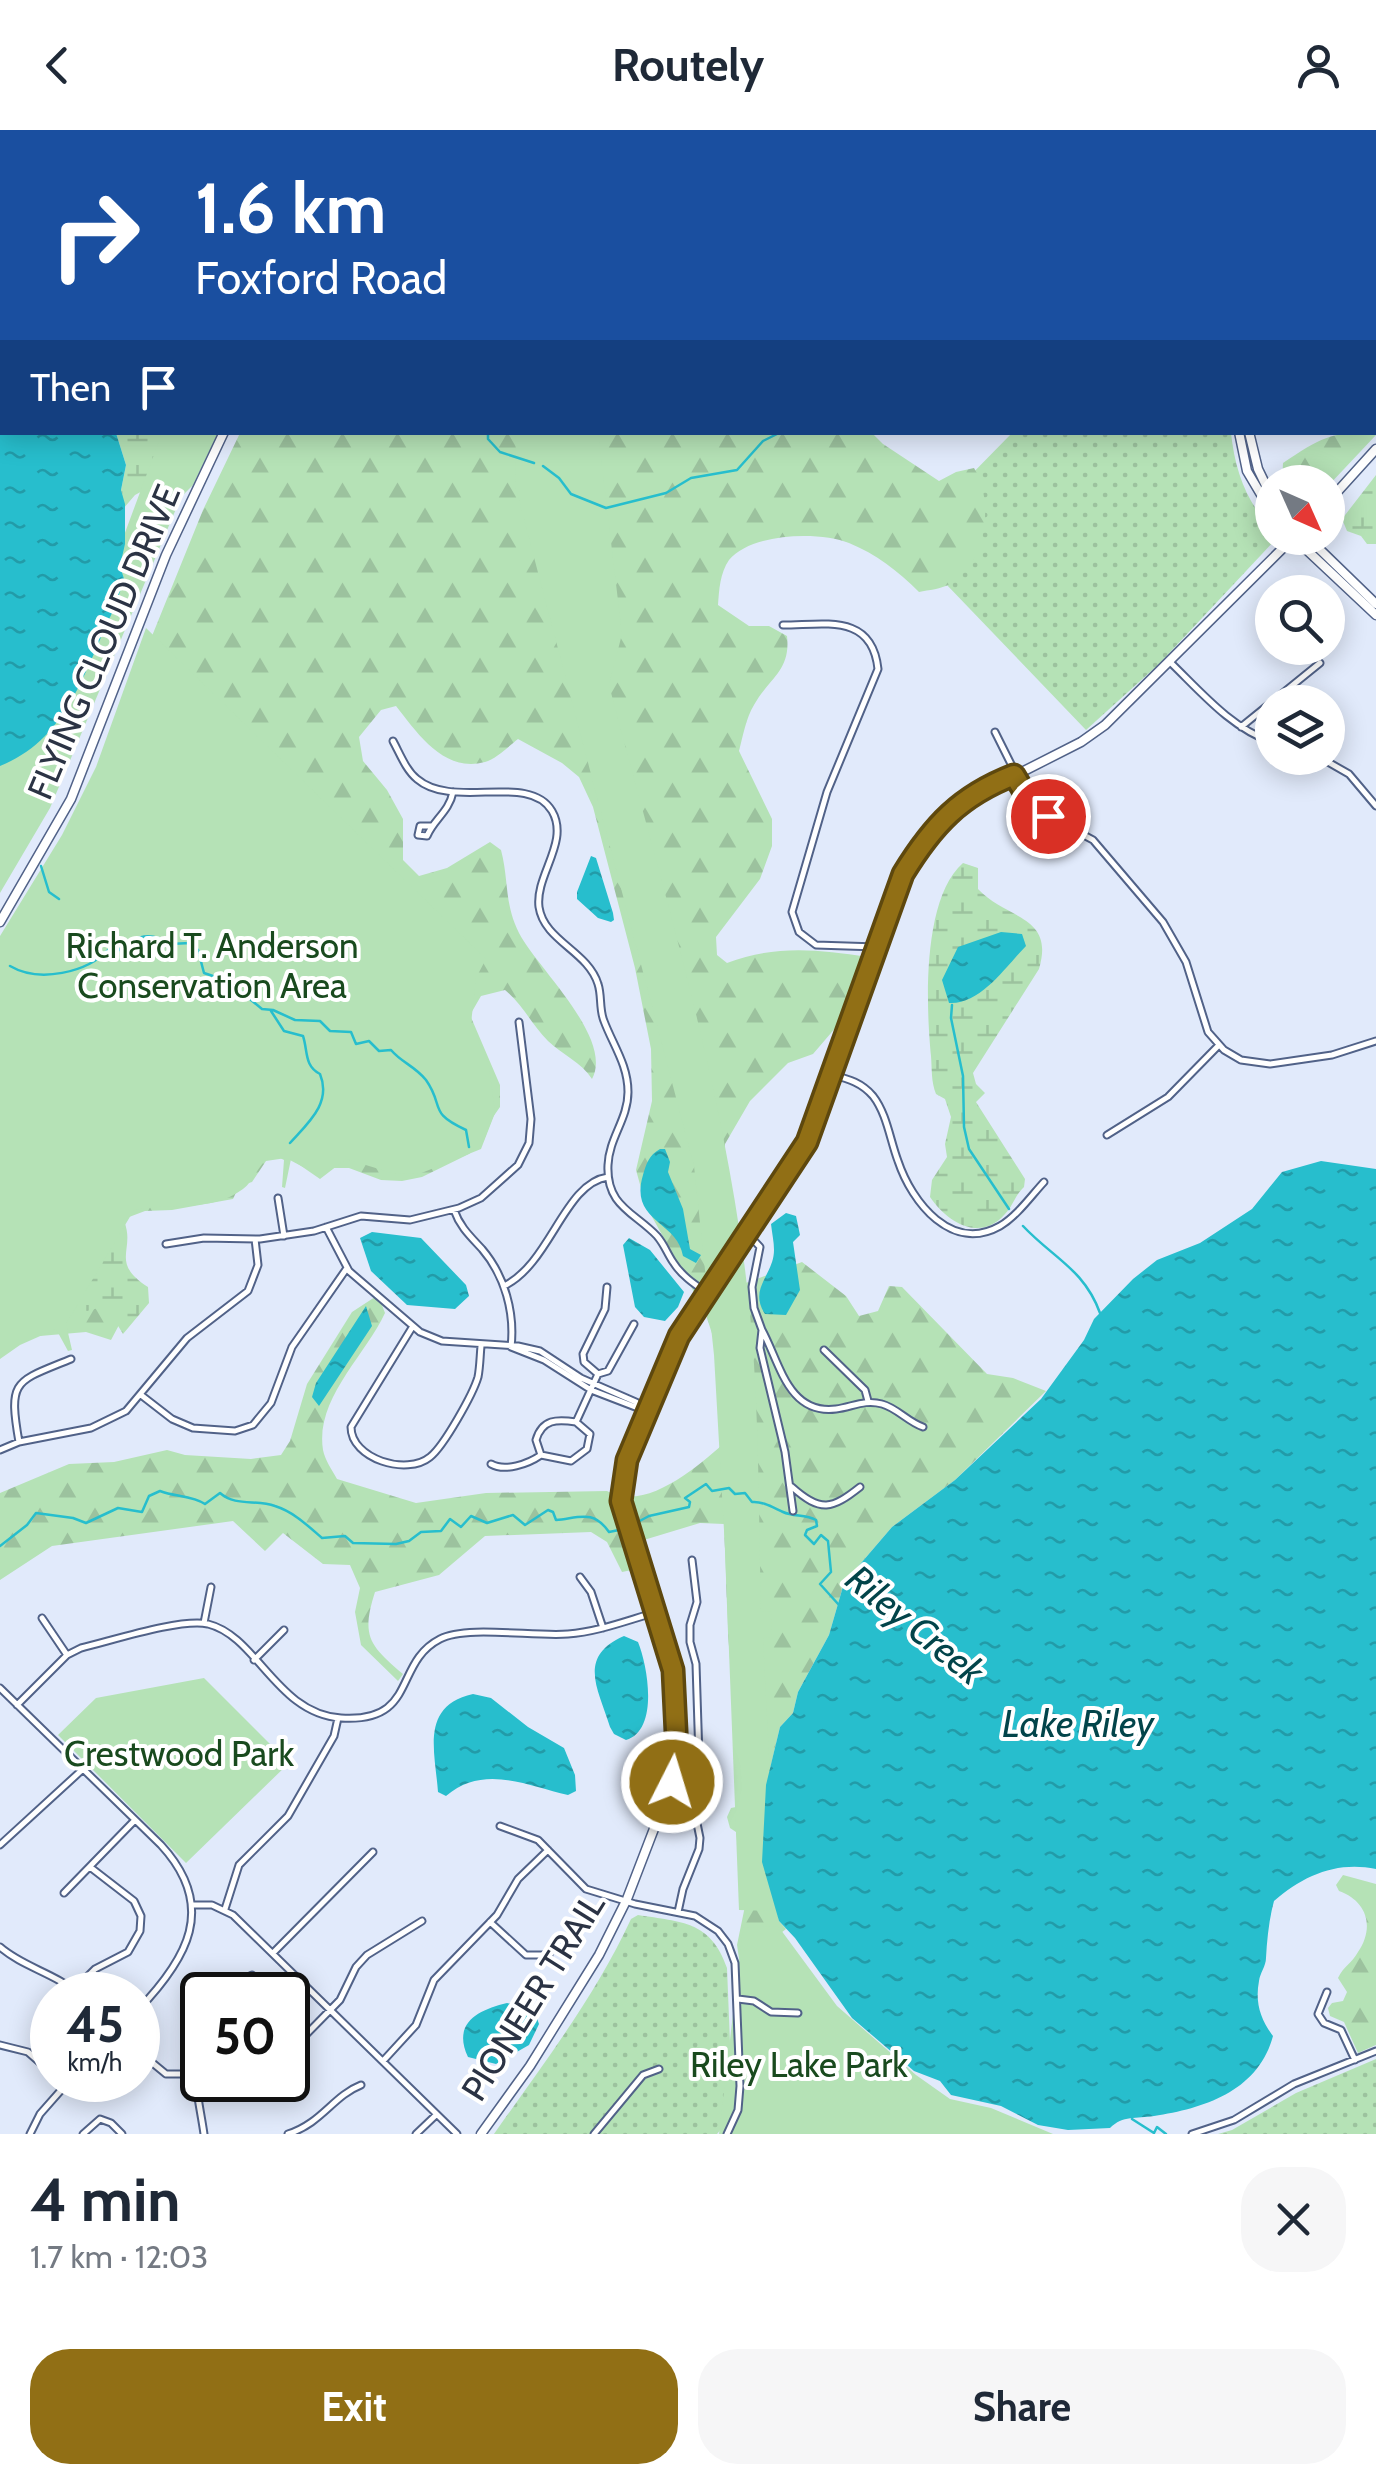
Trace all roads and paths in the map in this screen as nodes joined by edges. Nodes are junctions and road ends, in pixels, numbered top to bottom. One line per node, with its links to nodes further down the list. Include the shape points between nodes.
1 (223, 435): 25 (main road, FLYING CLOUD DRIVE, via 160,569 72,799)
2 (1240, 435): 7 (main road)
3 (1250, 435): 5 (main road)
4 (1376, 449): 6 (main road)
5 (1257, 465)
6 (1345, 483)
7 (1255, 485)
8 (1277, 555): 14 (main road, PIONEER TRAIL)
9 (1314, 555): 12 (main road)
10 (1326, 555): 11 (main road)
11 (1376, 604)
12 (1376, 615)
13 (784, 625): 26 (street, via 849,625 868,640 876,658 878,669 827,792 792,912 799,932 816,945)
14 (1170, 662): 16 (street); 21 (main road, PIONEER TRAIL, via 1105,725)
15 (1318, 665): 16 (street)
16 (1241, 728): 18 (street)
17 (995, 732): 21 (street)
18 (1255, 734)
19 (392, 741): 22 (street, via 418,780)
20 (1345, 772): 23 (street)
21 (1014, 775): 26 (main road, PIONEER TRAIL, via 941,819 903,874); 29 (street, via 1039,809 1096,842 1164,922)
22 (453, 792): 24 (street, via 447,811); 32 (street, via 522,792 553,812 556,838 540,912 598,982 603,1019 628,1077 628,1104 609,1151)
23 (1376, 806)
24 (430, 826)
25 (0, 922)
26 (877, 947): 30 (main road, PIONEER TRAIL)
27 (519, 1022): 35 (street, via 529,1143 491,1191)
28 (1376, 1041): 29 (street, via 1270,1064 1241,1060)
29 (1219, 1046): 31 (street, via 1168,1097)
30 (833, 1076): 33 (street, via 861,1084 872,1095 908,1186 942,1224 965,1233 998,1227); 37 (main road, PIONEER TRAIL, via 807,1142)
31 (1106, 1135)
32 (608, 1177): 42 (street, via 588,1184 532,1266); 44 (street, via 623,1209 658,1237 678,1270)
33 (1044, 1182)
34 (278, 1198): 38 (street)
35 (454, 1210): 36 (street, via 410,1220 361,1216); 42 (street)
36 (326, 1227): 38 (street); 41 (street)
37 (747, 1233): 44 (main road, PIONEER TRAIL); 47 (street, via 761,1253 752,1287)
38 (284, 1236): 39 (street)
39 (255, 1239): 40 (street); 54 (street, via 258,1265 248,1291 187,1338)
40 (166, 1244)
41 (347, 1268): 46 (street); 54 (street, via 292,1347 271,1403 253,1425 235,1432 194,1428)
42 (504, 1286): 49 (street)
43 (607, 1287): 52 (street, via 605,1308 582,1354)
44 (709, 1288): 56 (main road, PIONEER TRAIL)
45 (634, 1324): 52 (street, via 612,1367)
46 (413, 1326): 48 (street, via 442,1341); 48 (street, via 351,1427 358,1448 388,1462 419,1463 437,1450 474,1386)
47 (762, 1330): 55 (street, via 790,1390 808,1406 829,1410); 63 (street, via 760,1348)
48 (481, 1346): 49 (street)
49 (511, 1348): 53 (street)
50 (824, 1350): 55 (street)
51 (71, 1359): 59 (street, via 17,1389)
52 (598, 1374): 53 (street)
53 (592, 1387): 56 (street); 57 (street)
54 (140, 1395): 59 (street, via 104,1424)
55 (868, 1401): 58 (street)
56 (646, 1411): 69 (main road, PIONEER TRAIL, via 623,1473 621,1501)
57 (576, 1422): 61 (street, via 544,1426 536,1440); 61 (street, via 590,1434 584,1454 566,1461)
58 (922, 1427)
59 (19, 1442): 60 (street)
60 (0, 1450)
61 (541, 1455): 62 (street, via 527,1464)
62 (491, 1464)
63 (791, 1484): 64 (street, via 826,1506); 65 (street)
64 (860, 1487)
65 (793, 1511)
66 (692, 1560): 90 (street, via 699,1758 692,1799 700,1838)
67 (580, 1577): 72 (street)
68 (211, 1587): 71 (street)
69 (657, 1612): 72 (street); 87 (main road, PIONEER TRAIL, via 673,1670 675,1767)
70 (42, 1618): 74 (street)
71 (204, 1623): 74 (street); 75 (street, via 226,1632)
72 (602, 1628): 78 (street, via 564,1635 450,1634 427,1647 391,1707 372,1717)
73 (284, 1630): 75 (street)
74 (67, 1655): 77 (street)
75 (254, 1660): 78 (street, via 305,1707)
76 (0, 1688): 77 (street)
77 (17, 1705): 79 (street)
78 (338, 1718): 89 (street, via 288,1816 239,1865)
79 (83, 1770): 80 (street); 82 (street)
80 (135, 1820): 85 (street); 88 (street, via 176,1863)
81 (500, 1826): 83 (street)
82 (0, 1846)
83 (548, 1850): 87 (street, via 579,1884); 92 (street, via 518,1879)
84 (373, 1852): 94 (street)
85 (90, 1867): 86 (street); 97 (street, via 134,1901 141,1916 128,1952)
86 (64, 1893)
87 (626, 1902): 90 (street); 121 (main road, PIONEER TRAIL, via 548,2037)
88 (190, 1905): 89 (street); 98 (street, via 182,1955)
89 (224, 1910): 94 (street)
90 (678, 1912): 100 (street, via 708,1923 728,1944)
91 (422, 1921): 101 (street, via 366,1955)
92 (490, 1922): 95 (street, via 526,1955); 108 (street, via 430,1985 416,2025)
93 (0, 1946): 96 (street)
94 (272, 1953): 101 (street)
95 (549, 1956)
96 (43, 1972)
97 (92, 1972)
98 (160, 1987)
99 (1327, 1992): 107 (street, via 1318,2014 1341,2030)
100 (738, 1999): 102 (street); 123 (street, via 740,2098)
101 (330, 2010): 103 (street); 108 (street)
102 (798, 2014)
103 (310, 2030)
104 (0, 2044): 106 (street)
105 (1376, 2051): 107 (street)
106 (30, 2054)
107 (1355, 2060): 124 (street)
108 (382, 2062): 113 (street)
109 (658, 2070): 122 (street, via 642,2075)
110 (361, 2085): 118 (street, via 310,2126)
111 (49, 2102): 114 (street)
112 (202, 2102): 117 (street)
113 (436, 2114): 119 (street); 120 (street)
114 (30, 2134)
115 (83, 2134): 116 (street, via 100,2119)
116 (122, 2134)
117 (204, 2134)
118 (288, 2134)
119 (416, 2134)
120 (457, 2134)
121 (481, 2134)
122 (594, 2134)
123 (727, 2134)
124 (1192, 2134)

